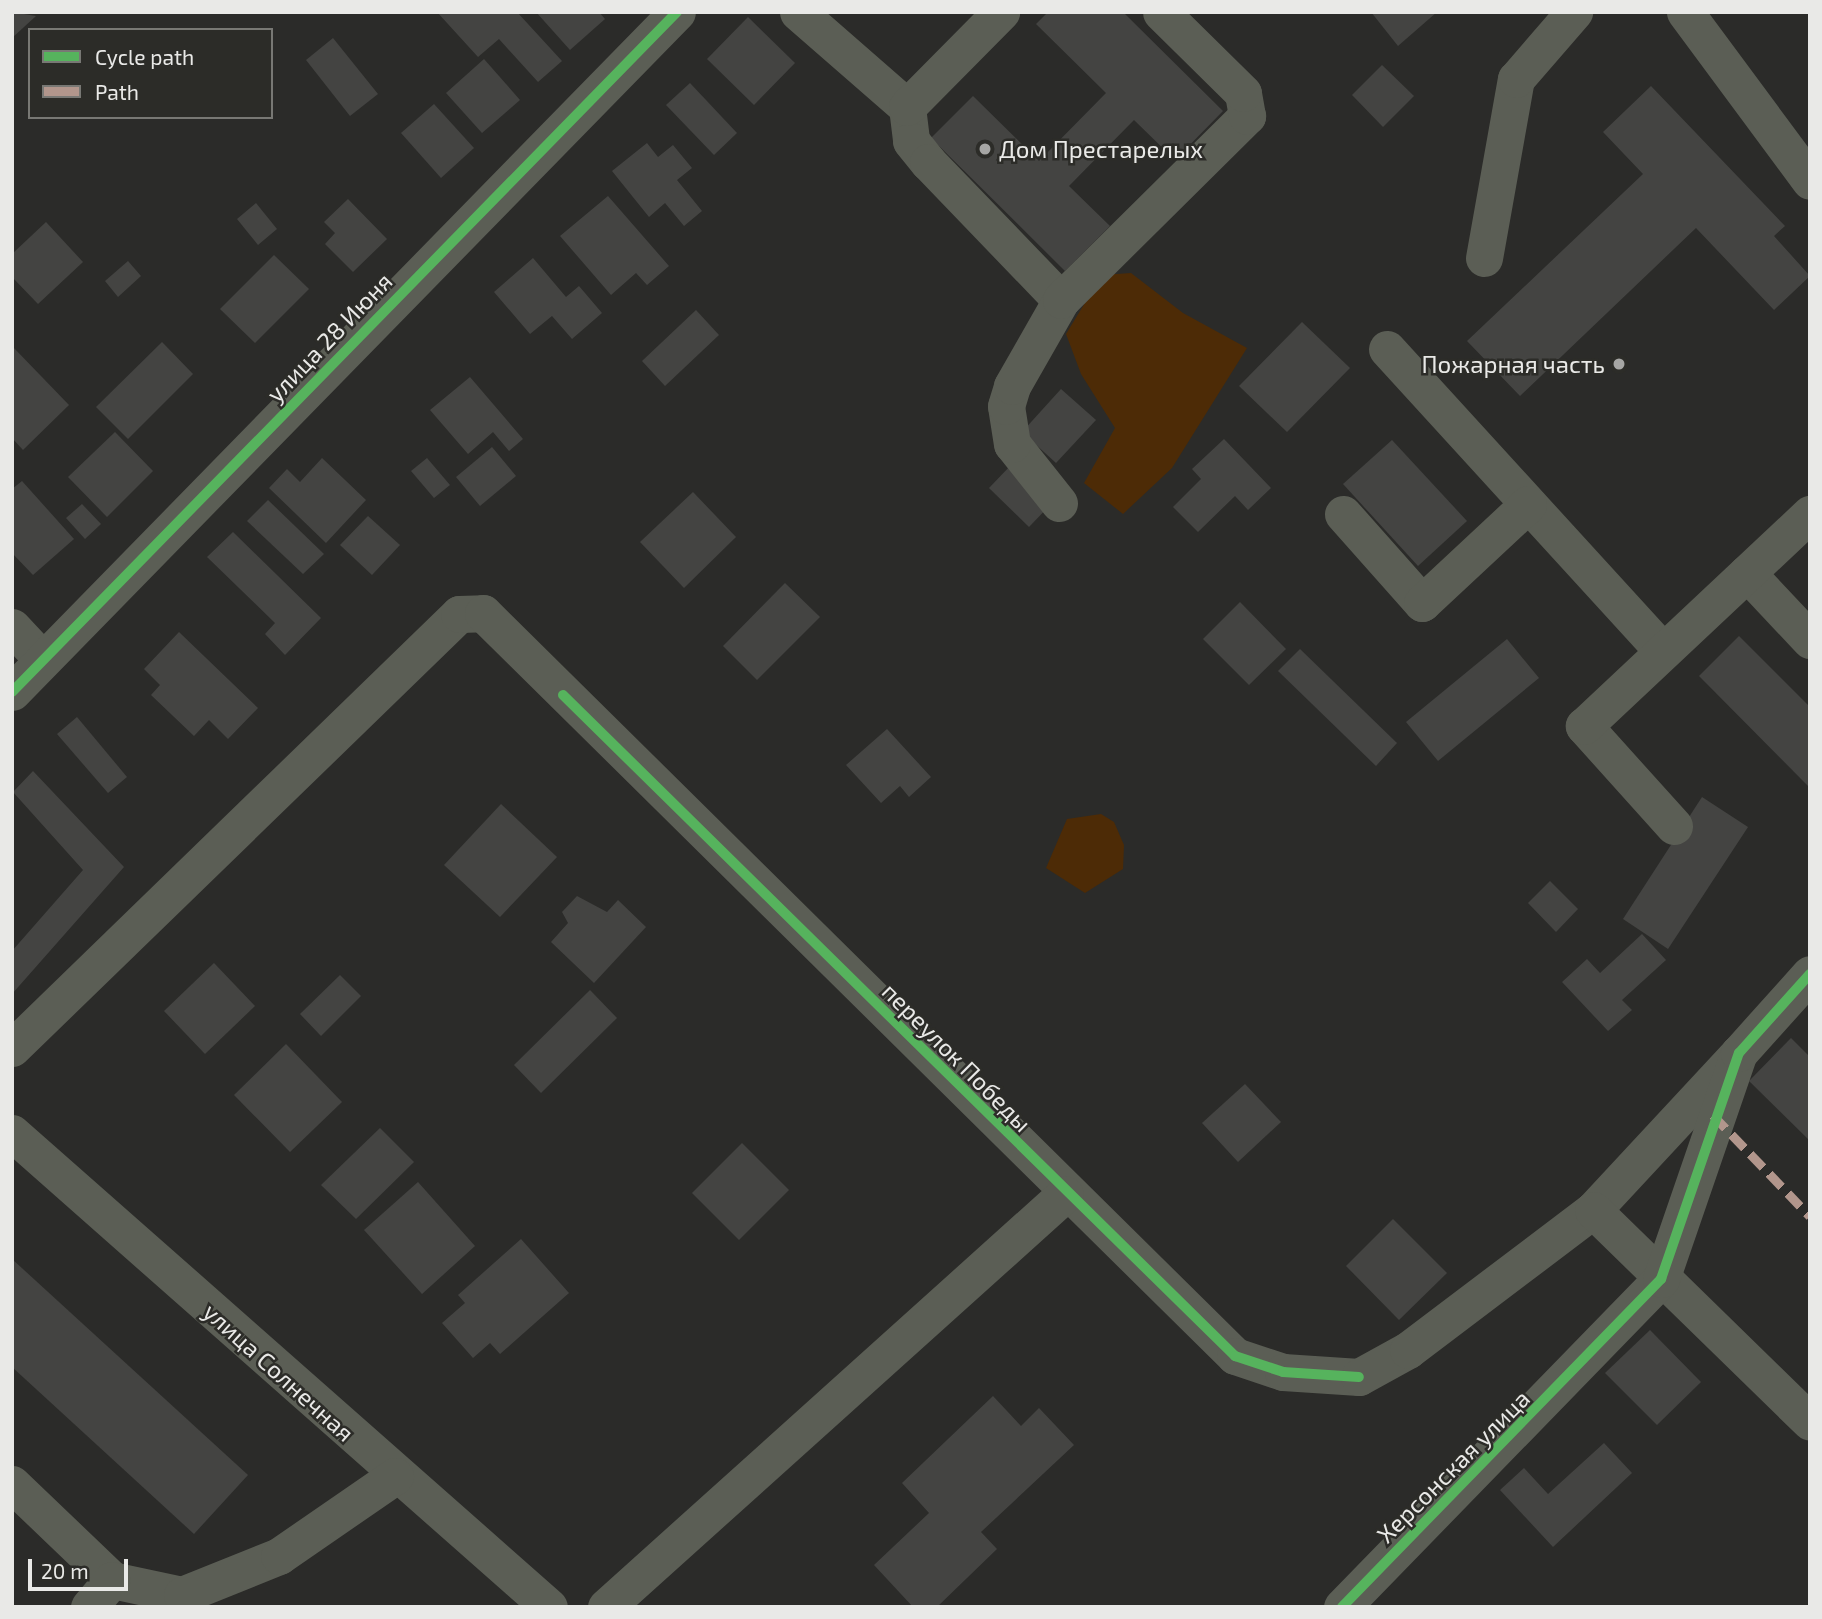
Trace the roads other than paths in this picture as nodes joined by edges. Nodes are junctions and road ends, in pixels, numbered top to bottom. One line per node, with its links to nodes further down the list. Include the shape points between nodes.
1 (677, 12): 20 (street, улица 28 Июня)
2 (798, 12): 7 (street)
3 (1001, 12): 7 (street)
4 (1161, 12): 10 (street, via 1243,93 1247,116)
5 (1574, 12): 9 (street, via 1516,79)
6 (1685, 12): 8 (street)
7 (906, 107): 10 (street, via 911,141)
8 (1810, 181)
9 (1484, 258)
10 (1061, 300): 12 (street, via 1006,406 1012,444)
11 (1387, 349): 13 (street)
12 (1059, 503)
13 (1528, 504): 14 (street, via 1422,603); 19 (street)
14 (1343, 514)
15 (1810, 514): 16 (street)
16 (1747, 573): 18 (street); 19 (street)
17 (12, 627): 20 (street)
18 (1810, 640)
19 (1662, 651): 22 (street, via 1584,726)
20 (42, 659): 21 (street, улица 28 Июня)
21 (12, 692)
22 (1674, 826)
23 (1804, 991): 25 (street)
24 (12, 1048): 27 (street, переулок Победы, via 459,614 483,613)
25 (1739, 1053): 28 (street); 29 (street)
26 (12, 1133): 31 (street, улица Солнечная)
27 (1065, 1194): 28 (street, переулок Победы, via 1235,1356 1283,1372 1359,1377 1408,1350); 35 (street)
28 (1593, 1210): 29 (street)
29 (1661, 1279): 30 (street); 36 (street, Херсонская улица, via 1593,1355)
30 (1810, 1422)
31 (395, 1476): 33 (street, via 279,1556 182,1595); 34 (street, улица Солнечная)
32 (12, 1483): 33 (street)
33 (100, 1593)
34 (548, 1607)
35 (606, 1607)
36 (1342, 1607)

